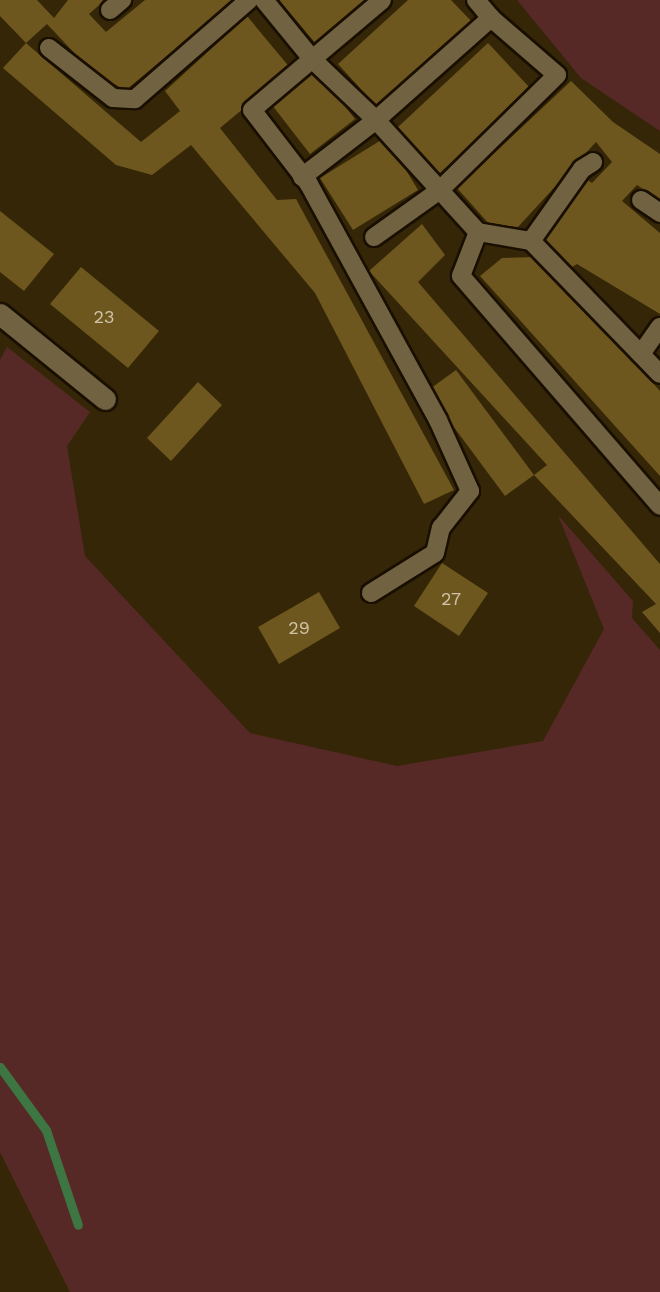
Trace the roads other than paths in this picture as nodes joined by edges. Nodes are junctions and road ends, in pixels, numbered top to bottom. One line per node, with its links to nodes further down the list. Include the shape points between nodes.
1 (249, 0): 6 (lane, via 135,99 113,98)
2 (264, 0): 7 (lane)
3 (382, 0): 7 (lane)
4 (476, 0): 5 (lane)
5 (491, 18): 8 (lane); 11 (lane, via 557,75)
6 (49, 48)
7 (313, 60): 8 (lane); 10 (lane, via 251,110)
8 (376, 120): 10 (lane); 11 (lane)
9 (593, 162): 16 (lane, via 582,169)
10 (303, 177): 23 (lane, via 438,421 470,491 441,528 435,553)
11 (440, 190): 14 (lane); 15 (lane)
12 (641, 200): 13 (lane)
13 (660, 213)
14 (478, 233): 16 (lane); 22 (lane, via 461,275)
15 (374, 237)
16 (531, 241): 19 (lane)
17 (0, 314): 21 (street)
18 (660, 327): 19 (lane)
19 (641, 354): 20 (lane)
20 (660, 374)
21 (105, 399)
22 (660, 506)
23 (370, 593)

